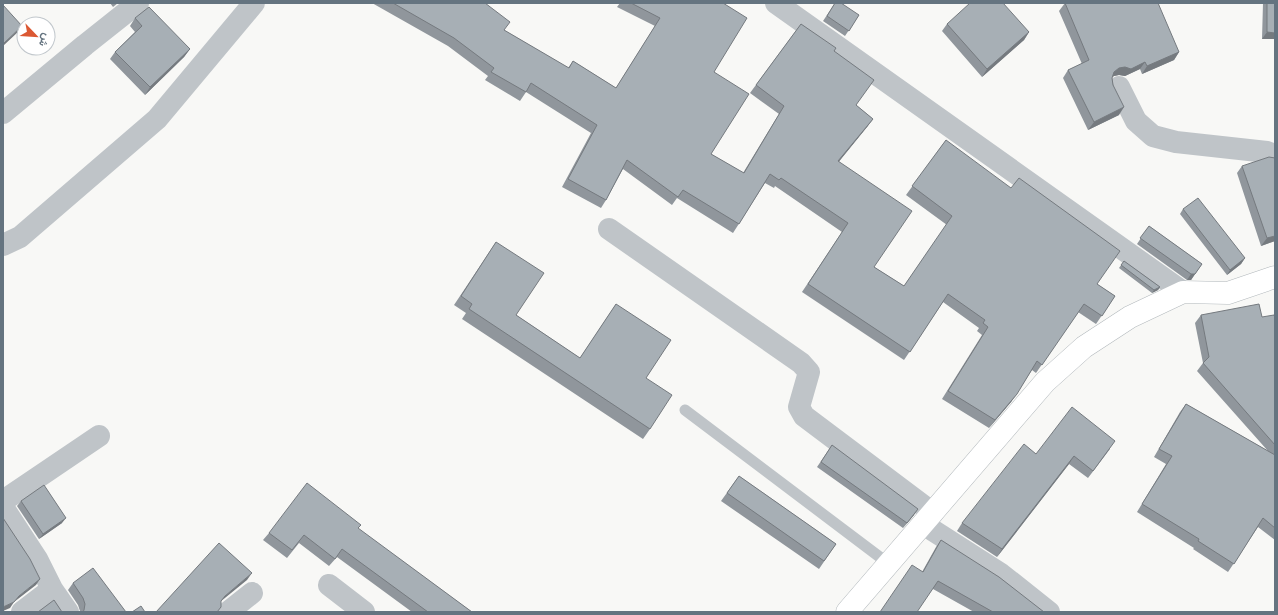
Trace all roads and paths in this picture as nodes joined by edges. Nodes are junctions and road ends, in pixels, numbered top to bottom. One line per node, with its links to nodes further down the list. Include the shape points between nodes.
1 (138, 3): 5 (street)
2 (254, 3): 8 (street, via 157,118 20,237)
3 (776, 3): 10 (street)
4 (1119, 87): 6 (street, via 1136,121 1152,136 1176,142)
5 (3, 113)
6 (1275, 155)
7 (609, 230): 15 (street, via 801,362 809,372 799,407 804,416)
8 (3, 245)
9 (1275, 277): 10 (street, via 1228,293)
10 (1183, 292): 15 (street, via 1130,317 1084,347 1045,382)
11 (685, 410): 16 (lane)
12 (99, 436): 13 (street)
13 (3, 501)
14 (3, 508): 18 (street, via 37,559)
15 (928, 519): 16 (street); 25 (street)
16 (889, 564): 24 (street)
17 (329, 585): 23 (street)
18 (52, 589): 20 (street); 21 (street)
19 (252, 593): 22 (street)
20 (22, 612)
21 (68, 612)
22 (228, 612)
23 (364, 612)
24 (847, 612)
25 (1048, 612)

